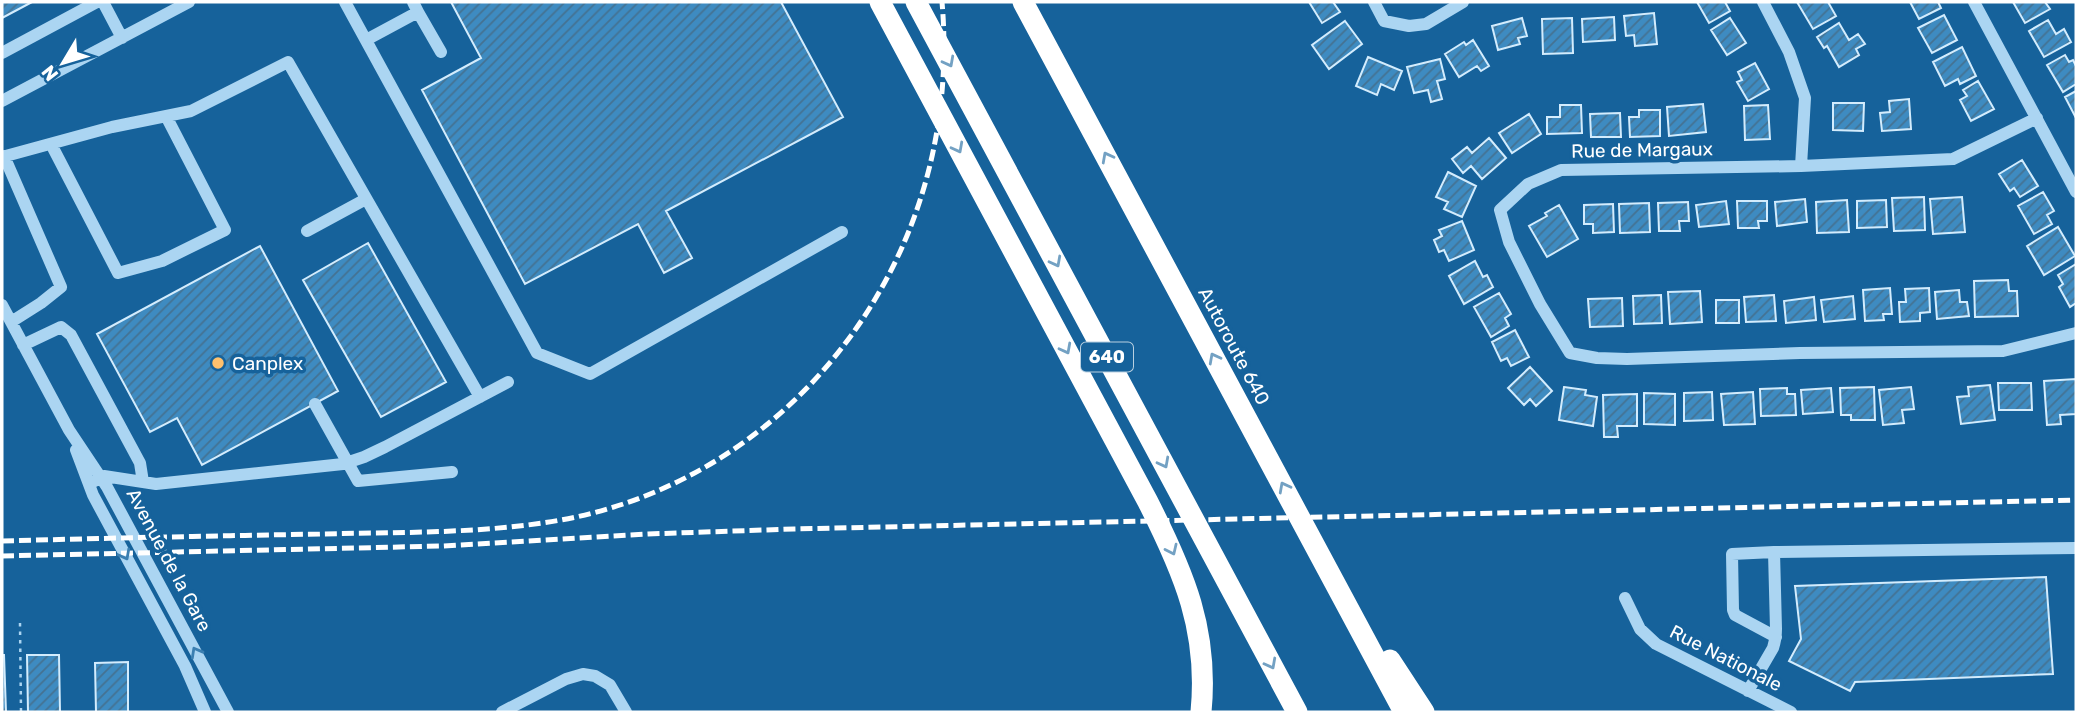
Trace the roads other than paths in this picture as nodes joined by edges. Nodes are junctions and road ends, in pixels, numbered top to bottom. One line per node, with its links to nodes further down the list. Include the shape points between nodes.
1 (97, 2): 15 (street)
2 (103, 2): 13 (street)
3 (190, 2): 13 (street)
4 (345, 2): 14 (street)
5 (880, 2): 48 (highway, one-way to 48, via 1175,557 1195,612 1201,646)
6 (916, 2): 49 (highway, 640, one-way to 49)
7 (1023, 2): 38 (highway, Autoroute 640, one-way to 7)
8 (1374, 2): 9 (street, via 1384,21 1409,26 1426,24)
9 (1463, 2)
10 (1763, 2): 22 (street, via 1789,52 1805,98)
11 (1974, 2): 19 (street)
12 (416, 7): 14 (street); 16 (street)
13 (122, 38): 17 (street)
14 (366, 40): 26 (street, via 537,353 590,374)
15 (2, 52)
16 (441, 52)
17 (2, 102)
18 (166, 116): 20 (street); 20 (street, via 225,230 162,261 118,273); 24 (street, via 191,111 288,62)
19 (2037, 118): 22 (street, Rue de Margaux, via 1952,159); 23 (street)
20 (51, 144): 21 (street)
21 (3, 157): 28 (street, via 61,287)
22 (1801, 166): 29 (street, Rue de Margaux, via 1561,170 1528,184 1500,210 1509,243 1570,353 1627,359 2003,351)
23 (2076, 192)
24 (366, 199): 25 (street); 32 (street)
25 (307, 231)
26 (842, 232)
27 (2, 305): 28 (street, Avenue de la Gare)
28 (11, 322): 30 (street, Avenue de la Gare)
29 (2076, 333)
30 (23, 345): 36 (street, Avenue de la Gare); 37 (street, via 61,327 71,335 140,463)
31 (508, 382): 32 (street)
32 (480, 397): 34 (street, via 375,453)
33 (315, 404): 34 (street)
34 (347, 462): 35 (street, via 358,481); 37 (street)
35 (452, 472)
36 (95, 481): 37 (street, via 112,476); 44 (street, Avenue de la Gare, one-way to 44, via 93,495); 45 (street, Avenue de la Gare, one-way to 36)
37 (143, 482)
38 (1316, 547): 50 (highway, Autoroute 640); 51 (highway)
39 (2076, 548): 40 (street)
40 (1774, 552): 42 (street); 42 (street, via 1732,554 1733,610)
41 (1625, 598): 43 (street, Rue Nationale, via 1640,629 1656,644)
42 (1776, 637): 43 (street)
43 (1748, 691): 52 (street, Rue Nationale)
44 (205, 712)
45 (228, 712)
46 (502, 712): 47 (street, via 583,674 610,685)
47 (626, 712)
48 (1201, 712)
49 (1297, 712)
50 (1404, 712)
51 (1424, 712)
52 (1791, 712)

